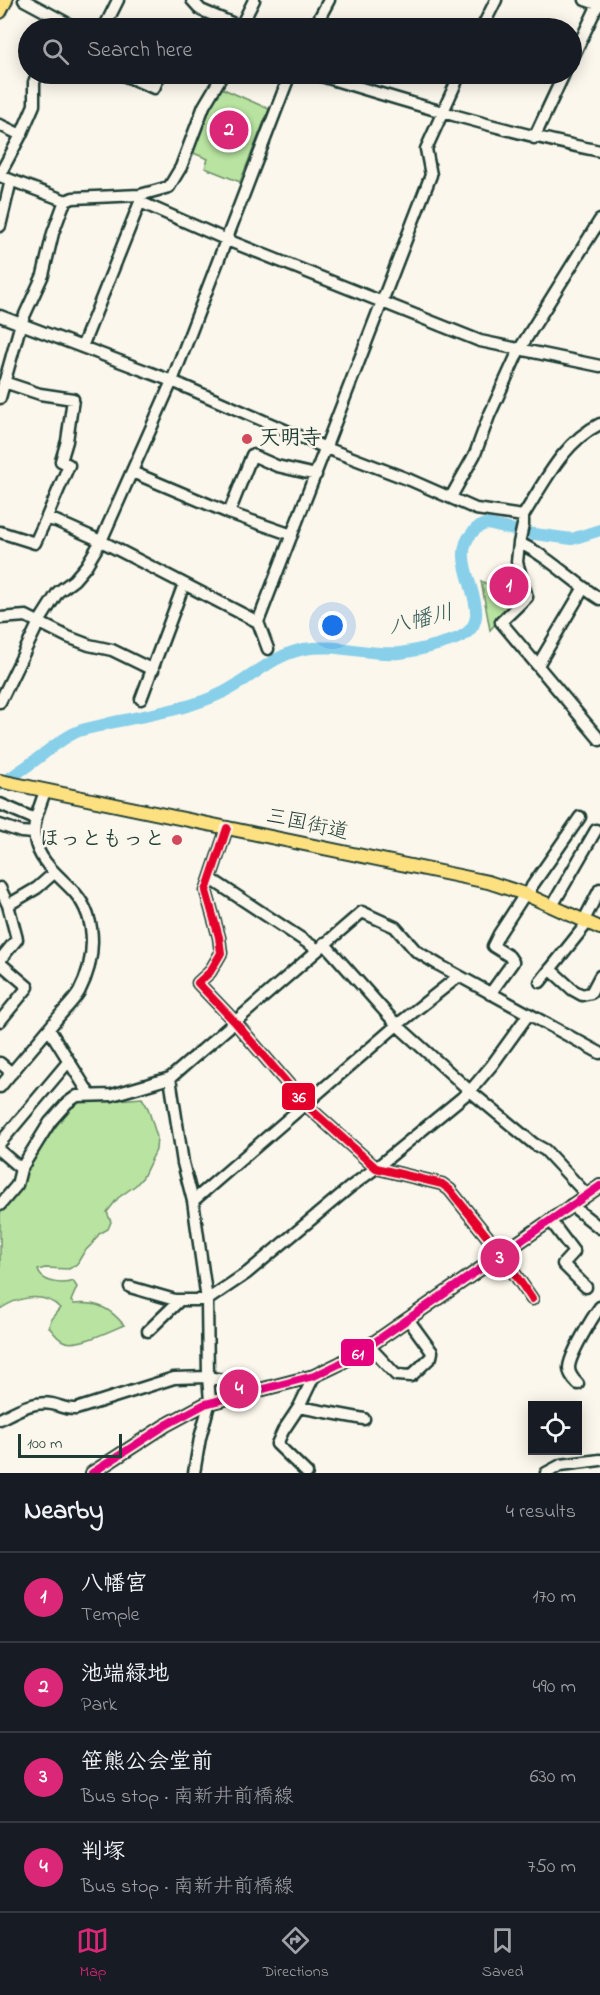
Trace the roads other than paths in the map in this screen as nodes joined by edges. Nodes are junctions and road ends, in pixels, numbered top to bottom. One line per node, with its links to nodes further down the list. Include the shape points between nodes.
1 (6, 0): 10 (main road)
2 (118, 0): 12 (street)
3 (192, 0): 13 (street, via 201,10)
4 (254, 0): 14 (street)
5 (329, 0): 15 (street)
6 (495, 0): 16 (street)
7 (585, 0): 9 (street)
8 (30, 2): 11 (street)
9 (599, 3): 17 (street)
10 (0, 12)
11 (50, 18)
12 (109, 18)
13 (219, 18)
14 (246, 18)
15 (319, 18)
16 (487, 18)
17 (582, 38)
18 (34, 84): 26 (street, via 34,105)
19 (217, 84): 31 (street, via 204,106 176,178 169,186)
20 (286, 84): 35 (street)
21 (347, 84): 24 (street)
22 (455, 84): 24 (street)
23 (559, 84): 27 (street)
24 (440, 113): 27 (street); 36 (street, via 426,149 431,175)
25 (0, 125): 26 (street)
26 (21, 135): 29 (street)
27 (534, 138): 28 (street)
28 (600, 151)
29 (0, 175): 30 (street)
30 (11, 180): 32 (street); 34 (street)
31 (140, 198): 32 (street); 35 (street); 39 (street)
32 (66, 201): 38 (street, via 43,275)
33 (600, 219): 40 (street)
34 (0, 226)
35 (227, 240): 36 (street); 42 (street)
36 (382, 301): 40 (street, via 480,341); 46 (street)
37 (0, 316): 38 (street)
38 (21, 323): 39 (street); 43 (street)
39 (82, 347): 42 (street)
40 (519, 350): 41 (street); 49 (street, via 475,454)
41 (600, 366)
42 (172, 381): 46 (street); 47 (street)
43 (4, 382): 44 (street); 51 (street, via 40,394 73,399 68,441 61,461 69,465)
44 (0, 399)
45 (600, 424): 52 (street, via 585,431 565,451)
46 (326, 448): 48 (street); 49 (street)
47 (132, 472): 50 (street); 56 (street)
48 (316, 475): 50 (street, via 277,466 252,455); 54 (street)
49 (451, 497): 52 (street, via 476,509)
50 (229, 513): 54 (street)
51 (46, 519): 53 (street, via 35,543); 56 (street)
52 (523, 521): 55 (street)
53 (0, 532)
54 (292, 535): 62 (street)
55 (519, 540): 58 (street); 64 (street, via 517,562 527,597 501,622)
56 (101, 541): 57 (street); 61 (street, via 80,573 58,592)
57 (184, 584): 62 (street); 65 (street)
58 (583, 589): 59 (street); 64 (street)
59 (600, 599)
60 (0, 618): 61 (street, via 26,616)
61 (39, 622): 65 (street); 67 (street)
62 (258, 622): 63 (street)
63 (268, 650)
64 (538, 665): 68 (street)
65 (153, 670): 66 (street)
66 (141, 699)
67 (0, 702)
68 (600, 741)
69 (0, 781): 70 (main road, 三国街道)
70 (45, 791): 73 (street); 75 (main road, 三国街道)
71 (1, 808): 73 (street)
72 (580, 817): 82 (street)
73 (35, 819): 77 (street)
74 (0, 825): 77 (street)
75 (227, 828): 79 (street); 82 (main road, 三国街道, via 488,882)
76 (596, 830): 84 (street)
77 (34, 833): 78 (street, via 41,858)
78 (54, 873): 83 (street); 98 (street, via 84,904 90,918 92,944 78,993)
79 (211, 879): 87 (street); 96 (street, via 206,891 221,953 198,983)
80 (0, 888): 83 (street)
81 (600, 889): 85 (street)
82 (526, 895): 84 (main road, 三国街道); 93 (street, via 493,946 513,962)
83 (8, 905): 88 (street, via 17,939)
84 (552, 906): 85 (main road, 三国街道)
85 (586, 921): 86 (main road, 三国街道); 89 (street)
86 (600, 928)
87 (320, 946): 90 (street, via 362,912 395,927 416,951); 96 (street); 97 (street)
88 (0, 961): 95 (street, via 28,987)
89 (550, 969): 91 (street, via 582,995 591,993); 92 (street)
90 (459, 976): 93 (street); 97 (street)
91 (600, 976)
92 (540, 982)
93 (490, 993): 94 (street)
94 (528, 1015): 99 (street); 105 (street)
95 (0, 1021)
96 (234, 1021): 103 (street); 107 (street)
97 (397, 1025): 105 (street); 107 (street)
98 (49, 1029): 100 (street); 102 (street)
99 (600, 1053)
100 (69, 1061): 106 (street); 108 (street)
101 (0, 1063): 102 (street)
102 (12, 1073): 104 (street)
103 (170, 1078): 106 (street, via 112,1095); 114 (street)
104 (0, 1087)
105 (470, 1090): 111 (street); 113 (street, via 545,1150)
106 (90, 1095): 110 (street, via 77,1096 67,1103)
107 (306, 1105): 111 (street); 114 (street)
108 (0, 1143)
109 (0, 1151): 110 (street)
110 (21, 1168): 115 (street, via 17,1185)
111 (376, 1168): 119 (street, via 442,1184); 124 (street, via 247,1273)
112 (600, 1186): 113 (main road)
113 (587, 1195): 116 (main road)
114 (193, 1201): 124 (street)
115 (0, 1205)
116 (571, 1205): 117 (main road); 118 (street)
117 (550, 1220): 119 (main road); 121 (street, via 574,1252 563,1264)
118 (600, 1228)
119 (501, 1254): 122 (street); 126 (main road)
120 (130, 1287): 123 (street)
121 (586, 1287)
122 (532, 1299)
123 (180, 1300): 124 (street); 127 (street)
124 (207, 1300): 130 (street)
125 (600, 1307): 131 (street, via 569,1366)
126 (408, 1319): 128 (main road); 128 (street, via 432,1352 432,1357 411,1376 396,1375)
127 (148, 1331)
128 (369, 1346): 129 (main road)
129 (314, 1376): 132 (main road); 134 (street)
130 (208, 1377): 132 (street, via 243,1384); 133 (street); 135 (street, via 174,1378 76,1409 47,1403 29,1405)
131 (578, 1384)
132 (255, 1391): 133 (main road)
133 (210, 1401): 138 (main road); 139 (street)
134 (299, 1407): 136 (street); 140 (street, via 277,1443)
135 (0, 1419)
136 (364, 1419)
137 (600, 1460): 141 (street, via 561,1465)
138 (92, 1473)
139 (194, 1473)
140 (308, 1473)
141 (546, 1473)

